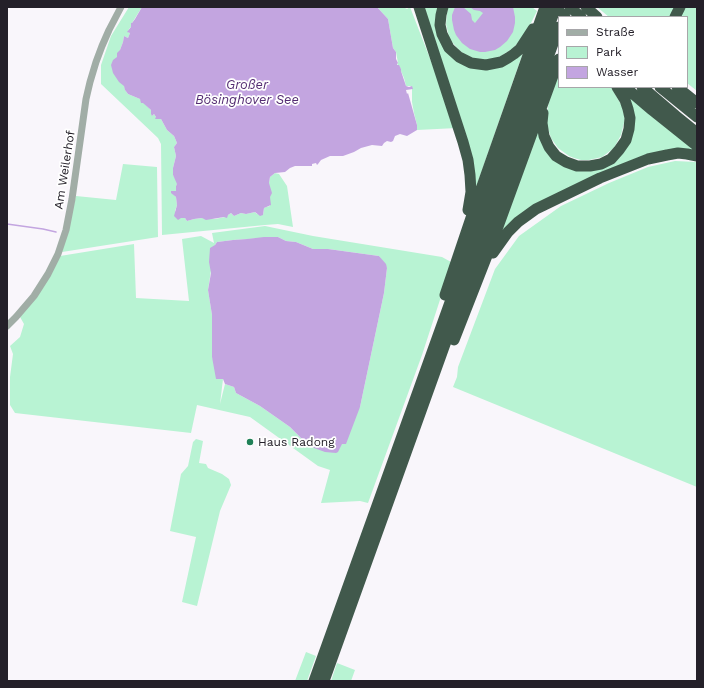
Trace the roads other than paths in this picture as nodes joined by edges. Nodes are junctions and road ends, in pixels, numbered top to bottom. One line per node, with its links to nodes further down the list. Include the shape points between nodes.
1 (121, 7): 28 (street, Am Weilerhof, via 102,46 90,82 72,199 58,254 34,296)
2 (420, 7): 26 (highway, via 468,160 471,192)
3 (443, 7): 13 (highway, via 440,25 446,42 459,58 478,65 500,62 520,49 529,37)
4 (538, 7): 13 (highway)
5 (545, 7): 13 (highway)
6 (556, 7): 9 (highway); 13 (highway)
7 (680, 7): 12 (highway)
8 (576, 10): 10 (highway); 11 (highway)
9 (563, 16)
10 (566, 16)
11 (593, 16)
12 (676, 16)
13 (550, 27): 26 (highway); 29 (highway); 30 (highway)
14 (558, 62): 15 (highway)
15 (549, 88): 16 (highway, via 542,123 549,147 556,156 566,162 577,166 590,166 611,159 626,140 630,118 625,100); 27 (highway)
16 (618, 88)
17 (626, 88): 24 (highway)
18 (643, 88): 23 (highway)
19 (661, 88): 22 (highway)
20 (678, 88): 21 (highway)
21 (697, 103)
22 (697, 117)
23 (697, 133)
24 (697, 146)
25 (697, 156): 27 (highway, via 678,153 648,159 600,178 536,209 508,232)
26 (462, 244): 29 (highway, via 434,329)
27 (480, 276): 30 (highway, via 439,376)
28 (7, 326)
29 (424, 376): 31 (highway)
30 (429, 390): 32 (highway)
31 (314, 681)
32 (324, 681)

